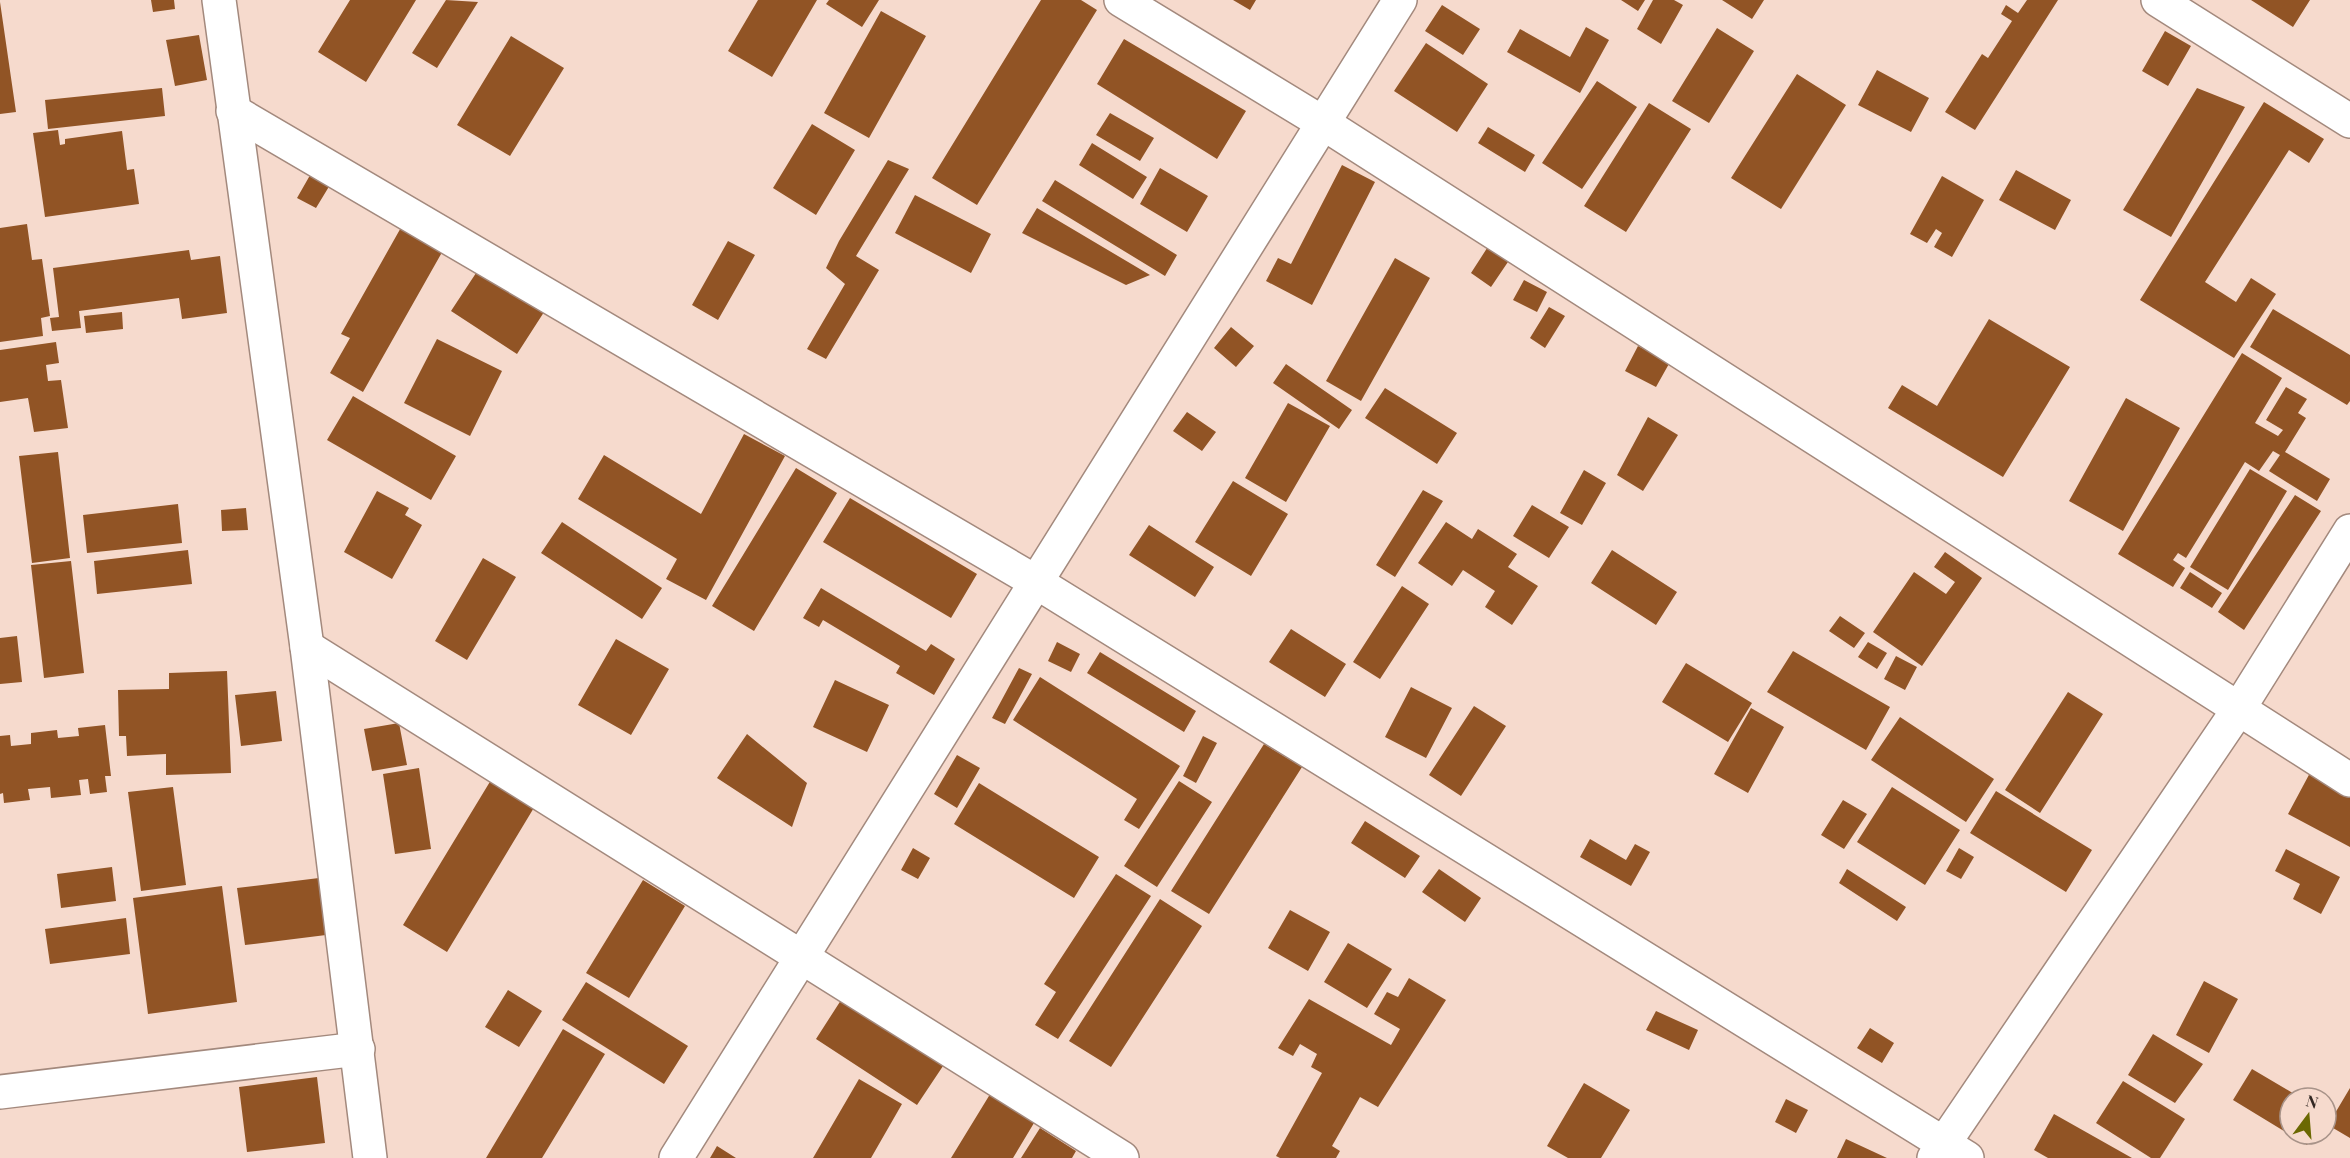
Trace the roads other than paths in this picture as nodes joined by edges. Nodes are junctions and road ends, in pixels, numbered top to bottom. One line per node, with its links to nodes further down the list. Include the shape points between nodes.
1 (219, 0): 5 (street)
2 (1121, 0): 7 (street)
3 (1400, 0): 7 (street)
4 (2158, 0): 6 (street)
5 (233, 111): 9 (street); 10 (street)
6 (2350, 121)
7 (1323, 123): 9 (street); 11 (street)
8 (2350, 531): 11 (street)
9 (1036, 582): 13 (street); 16 (street)
10 (307, 647): 13 (street); 14 (street)
11 (2238, 710): 12 (street); 16 (street)
12 (2350, 780)
13 (801, 958): 18 (street); 19 (street)
14 (358, 1049): 15 (street); 17 (street)
15 (0, 1092)
16 (1948, 1153)
17 (370, 1158)
18 (676, 1158)
19 (1122, 1158)

